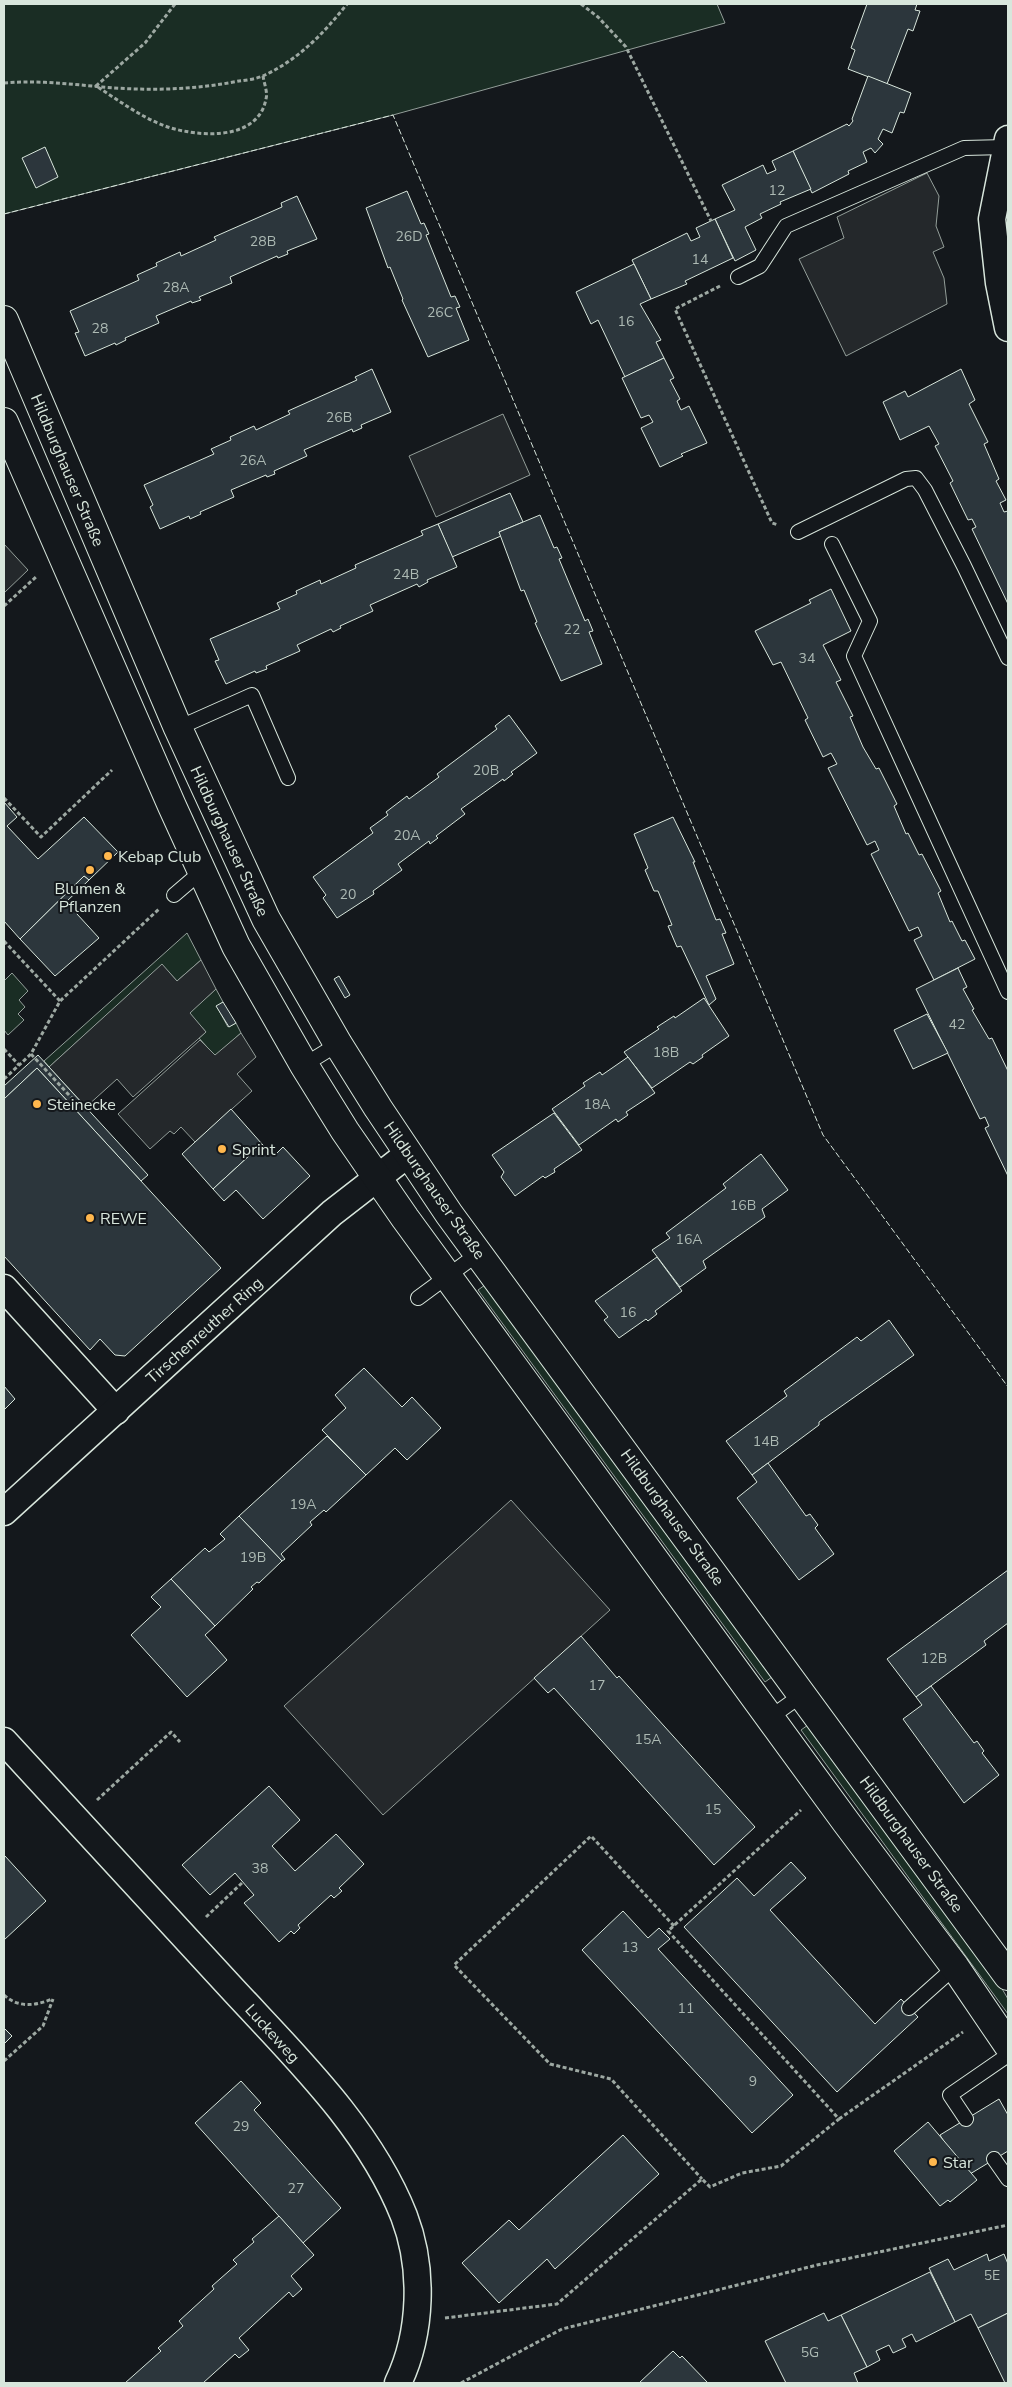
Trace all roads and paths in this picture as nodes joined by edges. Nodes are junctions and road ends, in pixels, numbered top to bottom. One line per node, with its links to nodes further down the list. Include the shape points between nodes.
1 (175, 4): 6 (path, via 146,43)
2 (347, 4): 4 (path, via 331,25 298,56)
3 (581, 4): 8 (path, via 626,47)
4 (263, 76): 6 (path, via 219,85 170,89); 6 (path, via 267,98 260,113 247,127 231,133 183,131 144,116)
5 (4, 83): 6 (path, via 32,80)
6 (96, 86)
7 (1007, 143): 9 (lane, via 964,148 786,226 760,266); 11 (street, via 992,219)
8 (711, 221)
9 (738, 277): 13 (path, via 675,309 772,523)
10 (4, 320): 18 (main road, Hildburghauser Straße)
11 (1008, 328)
12 (4, 422): 22 (main road)
13 (798, 532): 17 (lane, via 906,479 916,478 964,566)
14 (832, 544): 25 (lane, via 870,621 854,656)
15 (37, 576): 16 (path)
16 (4, 606)
17 (1008, 658)
18 (178, 728): 20 (lane, via 252,695); 27 (main road, Hildburghauser Straße, via 266,920)
19 (112, 770): 21 (path, via 41,837)
20 (288, 778)
21 (4, 798)
22 (202, 871): 23 (lane); 31 (main road, via 236,946)
23 (174, 895): 26 (path)
24 (4, 941): 26 (path)
25 (1008, 992)
26 (60, 1001): 29 (path)
27 (338, 1044): 31 (lane); 34 (main road, Hildburghauser Straße)
28 (4, 1049): 30 (path)
29 (31, 1054): 30 (path); 33 (path, via 80,1108)
30 (19, 1065): 32 (path)
31 (304, 1065): 35 (main road)
32 (4, 1079)
33 (98, 1108)
34 (408, 1154): 35 (street, Tirschenreuther Ring); 36 (main road, Hildburghauser Straße)
35 (377, 1176): 37 (main road); 40 (street, Tirschenreuther Ring)
36 (479, 1253): 37 (lane); 42 (main road, Hildburghauser Straße)
37 (448, 1277): 39 (lane); 43 (main road)
38 (4, 1288): 40 (street)
39 (418, 1298)
40 (116, 1410): 41 (street, Tirschenreuther Ring)
41 (4, 1512)
42 (803, 1694): 43 (lane); 52 (main road, Hildburghauser Straße)
43 (771, 1717): 51 (main road)
44 (4, 1741): 66 (street, Luckeweg, via 341,2110 384,2172 404,2217 416,2259 417,2312 408,2362)
45 (180, 1742): 46 (path, via 171,1732)
46 (97, 1800)
47 (802, 1810): 50 (path)
48 (243, 1882): 49 (path)
49 (205, 1918)
50 (674, 1926): 59 (path, via 668,1931); 62 (path, via 591,1836 454,1965 550,2064 611,2079)
51 (955, 1967): 54 (lane); 56 (main road)
52 (1008, 1976)
53 (4, 1995): 58 (path, via 12,2002 36,2006 53,1999 43,2026)
54 (910, 2008)
55 (963, 2032): 59 (path)
56 (1008, 2046)
57 (1008, 2055): 60 (lane, via 950,2095)
58 (4, 2061)
59 (839, 2119): 62 (path, via 781,2166 742,2173 710,2187)
60 (966, 2119)
61 (994, 2159): 63 (lane)
62 (702, 2179): 65 (path, via 557,2304)
63 (1008, 2179)
64 (1008, 2225): 67 (path, via 816,2265 562,2329)
65 (444, 2318)
66 (398, 2383)
67 (461, 2383)

